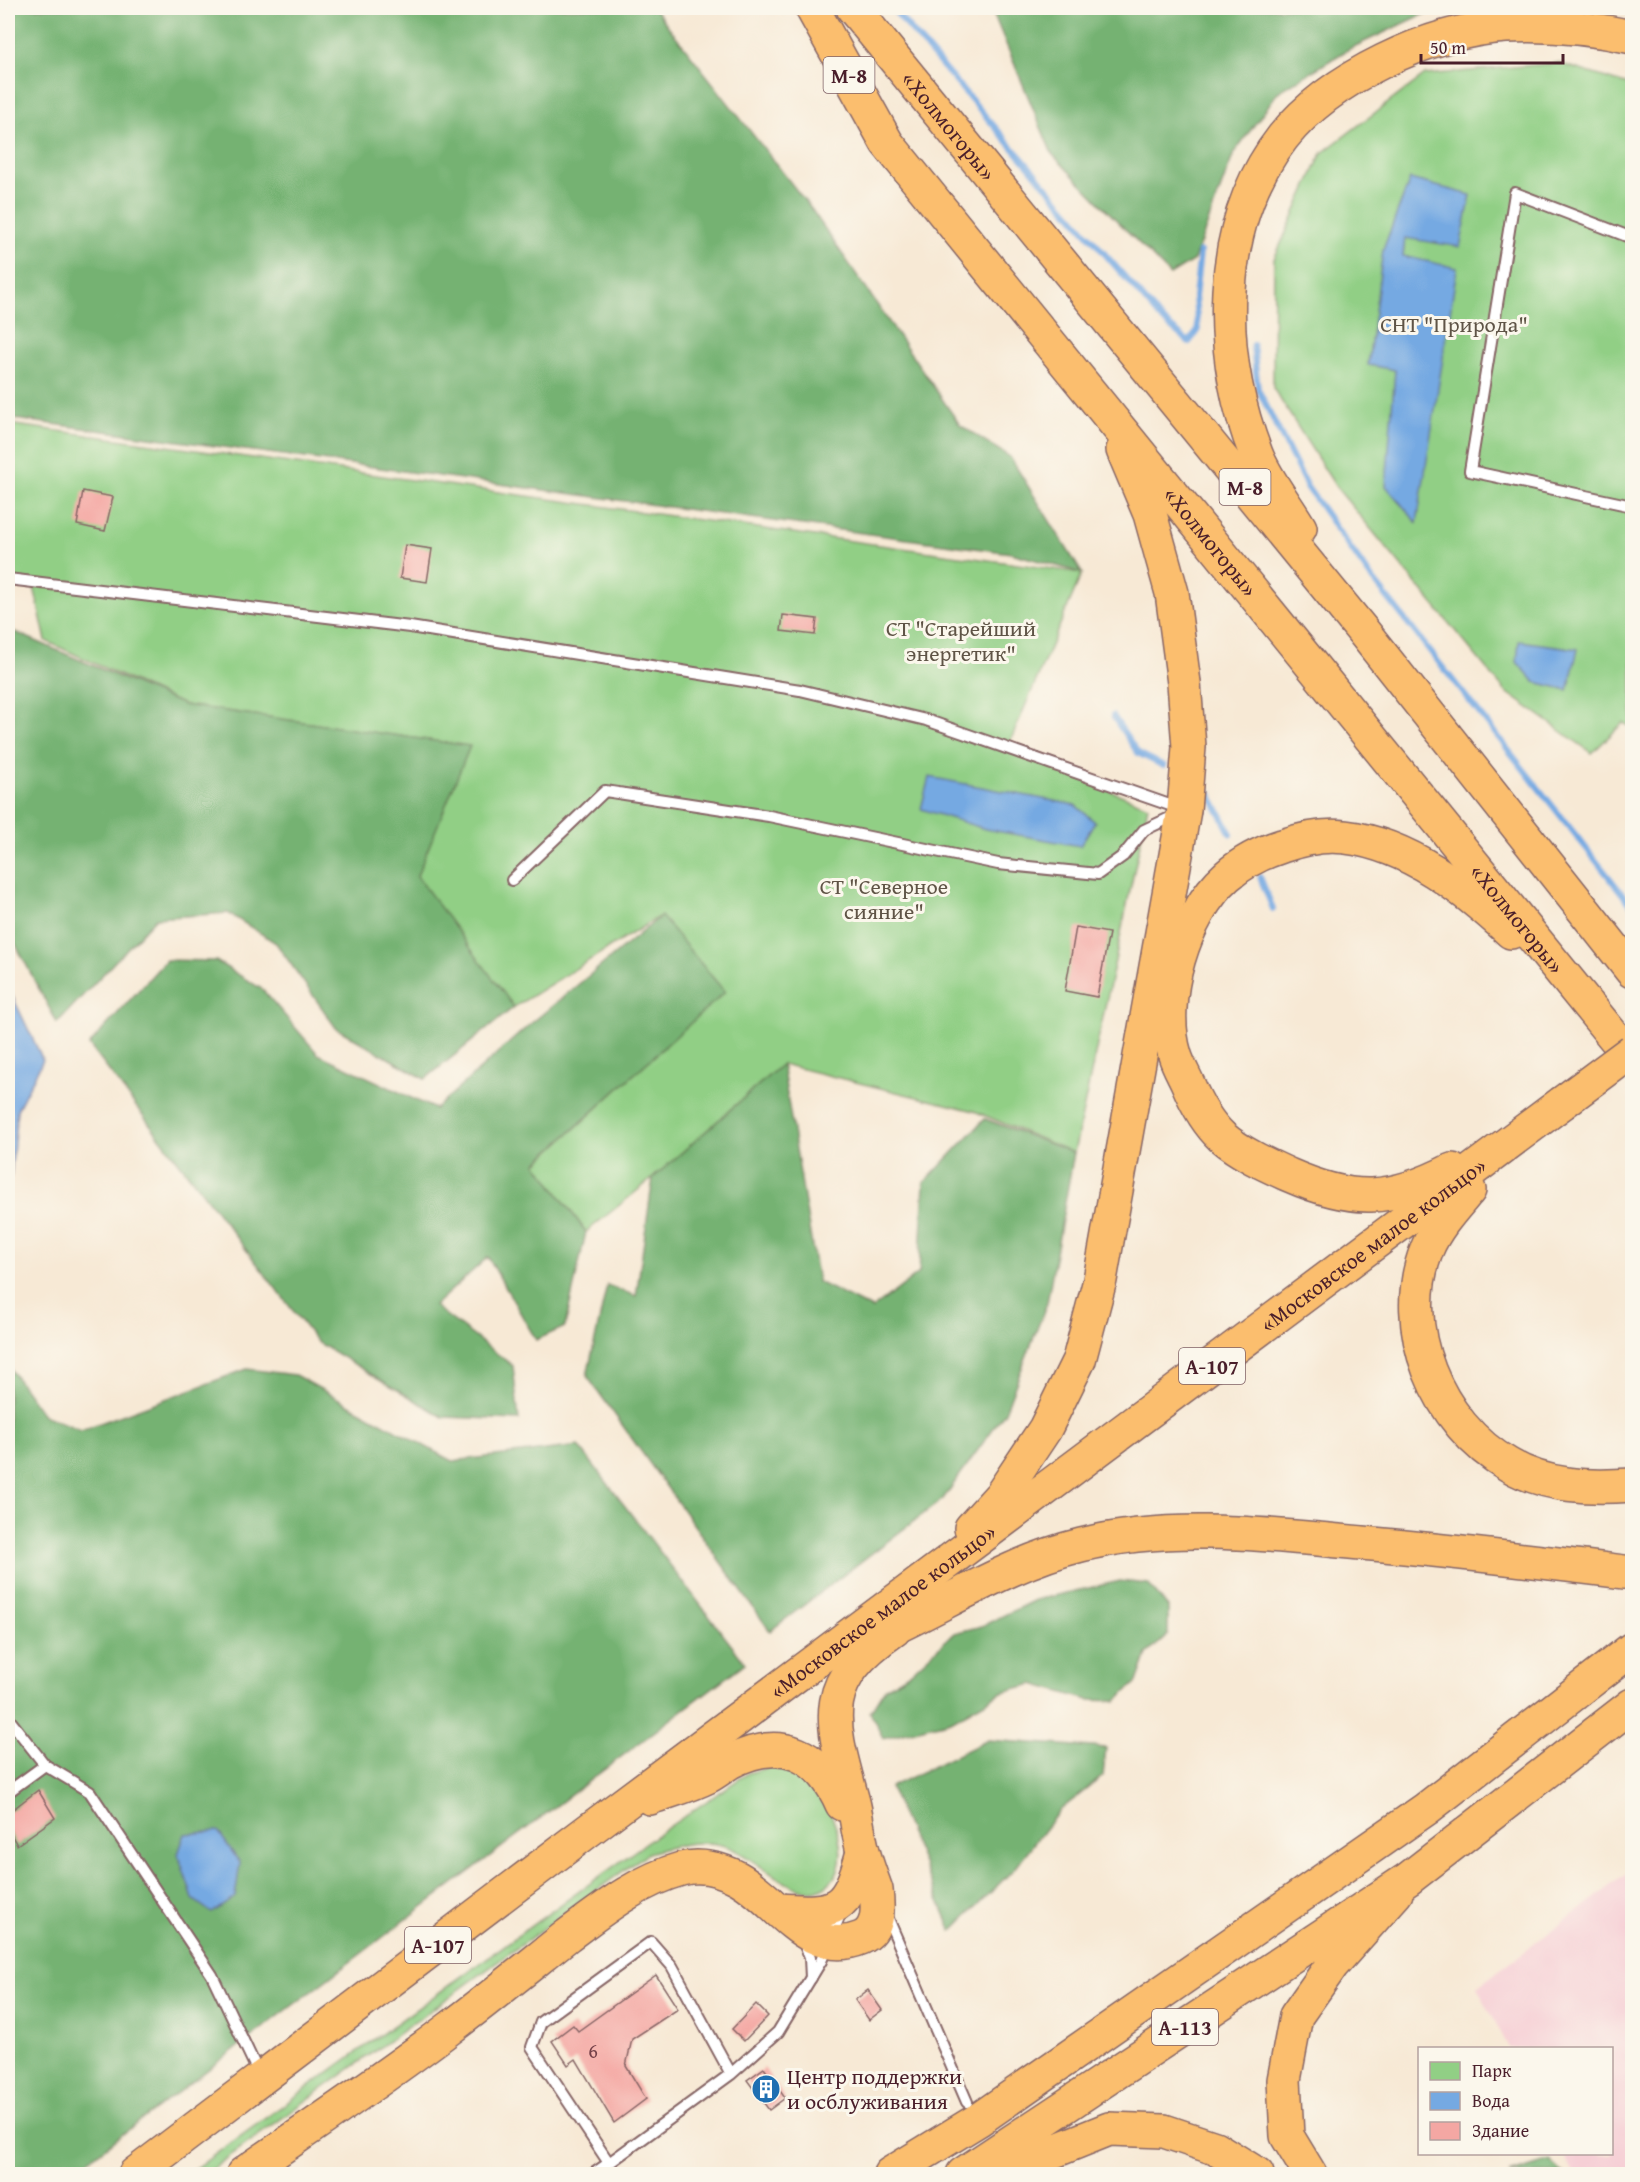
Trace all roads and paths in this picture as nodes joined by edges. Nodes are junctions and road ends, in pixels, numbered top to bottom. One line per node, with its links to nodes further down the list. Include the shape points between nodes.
1 (812, 8): 5 (highway, «Холмогоры» / М-8, via 887,143)
2 (854, 8): 8 (highway, «Холмогоры» / М-8)
3 (1632, 37): 8 (highway, via 1562,27 1505,26 1402,52 1320,101 1284,137 1257,180 1238,230 1228,286 1229,336 1239,398 1256,455)
4 (1632, 238): 6 (lane, via 1515,193 1470,471)
5 (1108, 415): 9 (highway, via 1150,514 1172,593 1189,747); 12 (highway, «Холмогоры» / М-8)
6 (1632, 506)
7 (8, 579): 9 (lane, via 410,627 800,690 926,720)
8 (1362, 630): 11 (highway, «Холмогоры» / М-8)
9 (1184, 810): 10 (lane, via 1144,830 1123,856 1098,874 998,864 769,816 605,791); 18 (highway, via 1100,1280 1079,1360 1045,1429 1001,1495)
10 (512, 880)
11 (1632, 971)
12 (1589, 1002): 14 (highway, «Холмогоры» / М-8); 15 (highway, via 1463,891 1423,864 1388,847 1343,836 1302,839 1264,852 1227,876 1198,912 1178,957 1170,1010 1175,1054 1197,1106 1222,1137 1265,1165 1313,1186 1350,1195 1378,1195 1421,1186)
13 (1632, 1051): 15 (highway, «Московское малое кольцо» / А-107, bridge)
14 (1632, 1059)
15 (1513, 1142): 16 (highway, via 1434,1234 1426,1251 1416,1289 1418,1328 1428,1366 1446,1405 1475,1442 1509,1466 1551,1482 1593,1488); 18 (highway, «Московское малое кольцо» / А-107)
16 (1632, 1485)
17 (1632, 1573): 19 (highway, via 1254,1533 1159,1533 1117,1537 1043,1556)
18 (920, 1583): 21 (highway, «Московское малое кольцо» / А-107)
19 (903, 1624): 21 (highway); 27 (highway, via 862,1654 838,1696 838,1753 854,1804)
20 (1632, 1649): 41 (highway, А-113, via 1426,1809 978,2120)
21 (817, 1661): 26 (highway, «Московское малое кольцо» / А-107)
22 (1632, 1705): 28 (highway, А-113)
23 (8, 1718): 24 (lane)
24 (45, 1765): 25 (lane); 35 (lane, via 90,1792 212,1975)
25 (8, 1792)
26 (615, 1812): 27 (highway, via 706,1778 753,1753 788,1751 814,1762 829,1777); 35 (highway, «Московское малое кольцо» / А-107)
27 (861, 1845): 29 (highway, via 856,1878)
28 (1408, 1879): 42 (highway, А-113); 45 (highway, via 1332,1965 1296,2016 1284,2080 1287,2136)
29 (861, 1894): 30 (highway, via 822,1912); 31 (highway, via 878,1909 874,1925); 32 (lane)
30 (788, 1920): 32 (highway); 33 (lane, via 810,1958); 39 (highway, via 754,1889 721,1870 684,1868 640,1885 600,1911 449,2029)
31 (880, 1934): 32 (highway, via 851,1942); 36 (lane)
32 (830, 1942): 33 (lane)
33 (811, 1978): 34 (lane, via 778,2032)
34 (731, 2074): 37 (lane); 37 (lane, via 672,1966 651,1942 541,2022 532,2047)
35 (262, 2080): 38 (highway, «Московское малое кольцо» / А-107)
36 (967, 2102)
37 (609, 2163): 40 (lane)
38 (135, 2175)
39 (243, 2175)
40 (593, 2175)
41 (890, 2175)
42 (963, 2175)
43 (997, 2175): 44 (highway, via 1109,2129 1164,2131 1215,2148)
44 (1257, 2175)
45 (1310, 2175)

